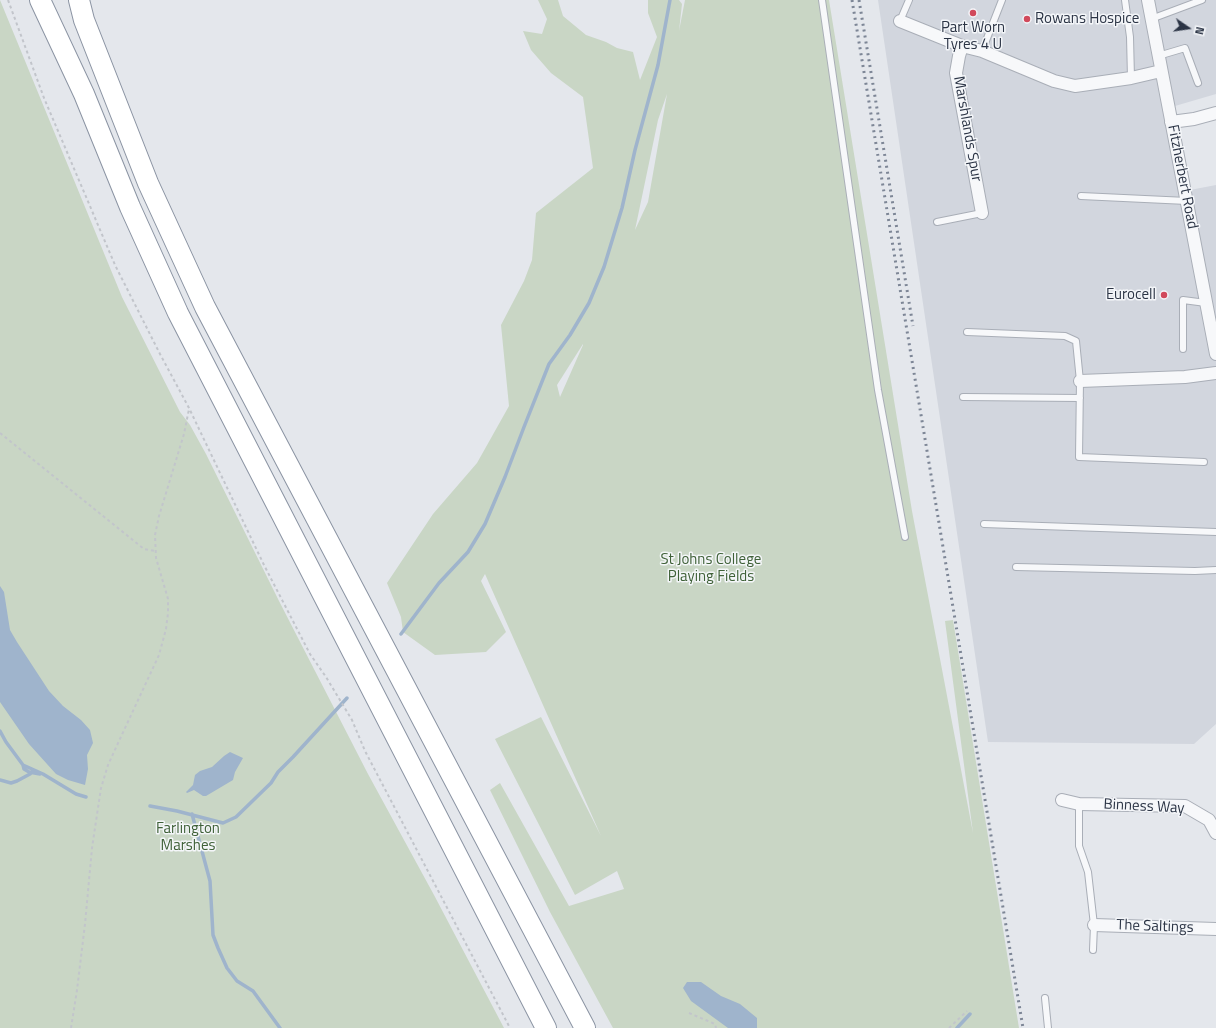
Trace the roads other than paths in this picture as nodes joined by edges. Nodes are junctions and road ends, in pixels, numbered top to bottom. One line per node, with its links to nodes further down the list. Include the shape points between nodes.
1 (40, 0): 18 (highway)
2 (54, 0): 18 (highway)
3 (79, 0): 47 (highway, via 84,20 148,183 205,307)
4 (822, 0): 36 (lane, via 878,390)
5 (909, 0): 11 (lane)
6 (1002, 0): 13 (lane)
7 (1125, 0): 16 (lane, via 1130,37)
8 (1148, 0): 10 (street, Fitzherbert Road)
9 (1202, 0): 10 (lane)
10 (1151, 19): 14 (street, Fitzherbert Road)
11 (900, 20): 12 (street)
12 (962, 46): 13 (street); 23 (street, Marshlands Spur, via 957,64 957,86)
13 (982, 51): 16 (street, via 1054,81 1075,86)
14 (1158, 56): 15 (street, Fitzherbert Road); 17 (lane, via 1185,48)
15 (1161, 71): 16 (street); 20 (street, Fitzherbert Road)
16 (1131, 78)
17 (1198, 83)
18 (84, 94): 46 (highway, via 130,207 178,313)
19 (1216, 113): 20 (street)
20 (1171, 122): 22 (street, Fitzherbert Road)
21 (1081, 196): 22 (lane)
22 (1186, 201): 25 (street, Fitzherbert Road)
23 (982, 213): 24 (lane)
24 (937, 222)
25 (1206, 302): 27 (lane, via 1183,300); 28 (street, Fitzherbert Road)
26 (967, 332): 30 (lane, via 1065,336 1076,341)
27 (1183, 348)
28 (1215, 348)
29 (1216, 373): 30 (street, via 1185,377)
30 (1080, 381): 32 (lane)
31 (963, 397): 32 (lane)
32 (1080, 398): 33 (lane, via 1079,457)
33 (1204, 462)
34 (984, 524): 35 (lane)
35 (1216, 532)
36 (905, 537)
37 (1016, 567): 38 (lane)
38 (1216, 570)
39 (1062, 800): 40 (street, Binness Way)
40 (1079, 804): 41 (street, Binness Way, via 1185,806 1209,820); 42 (lane, via 1079,846 1088,872)
41 (1216, 833)
42 (1094, 925): 43 (street, The Saltings); 44 (lane)
43 (1216, 929)
44 (1093, 950)
45 (1045, 998): 48 (lane)
46 (546, 1028)
47 (585, 1028)
48 (1048, 1028)

